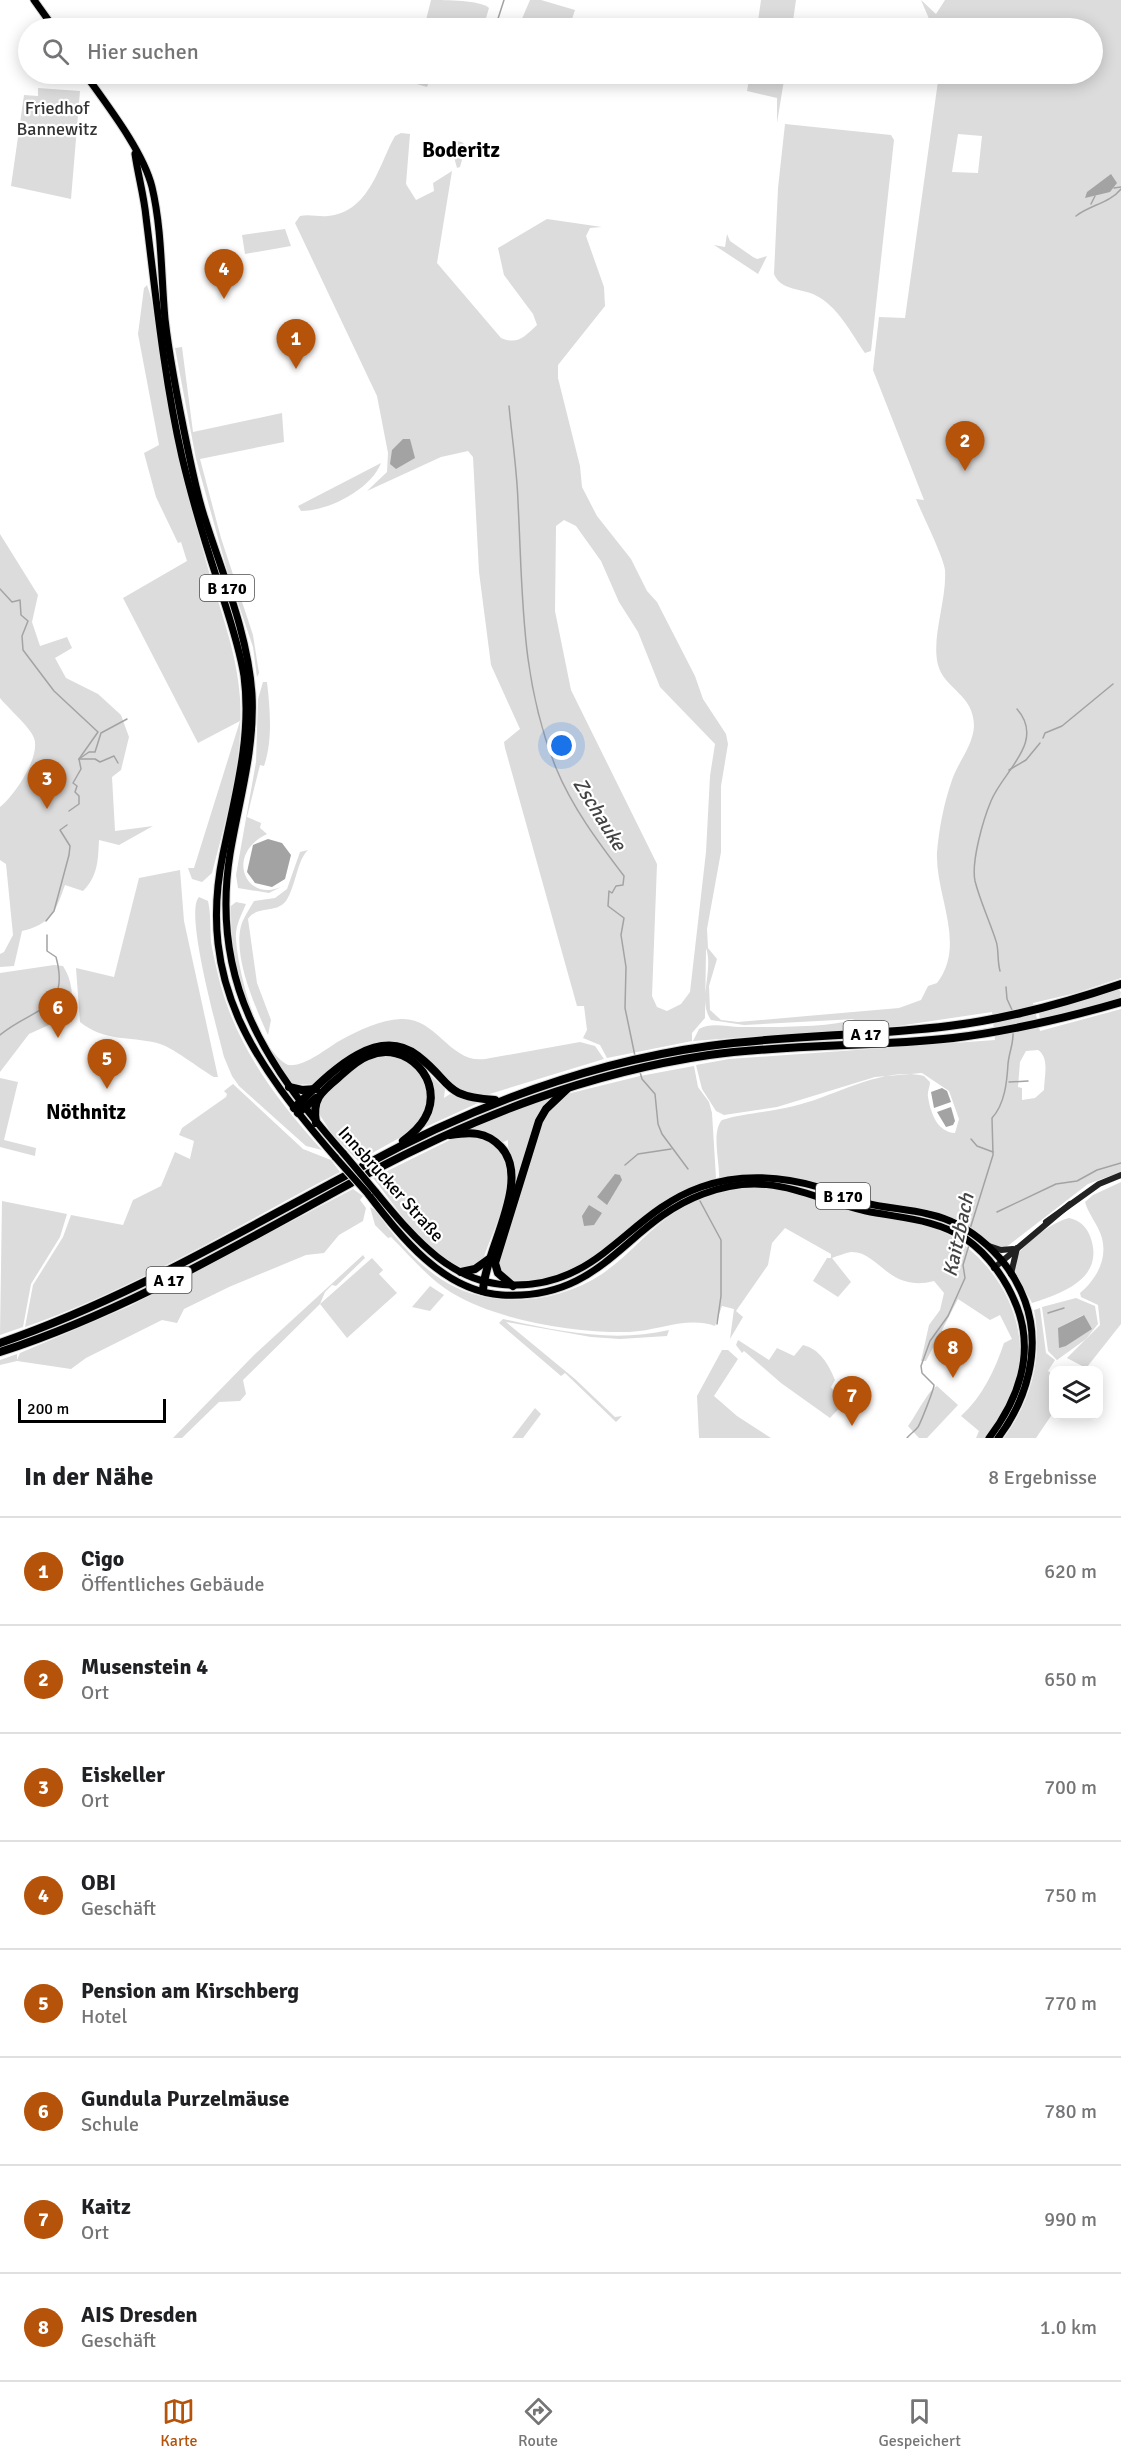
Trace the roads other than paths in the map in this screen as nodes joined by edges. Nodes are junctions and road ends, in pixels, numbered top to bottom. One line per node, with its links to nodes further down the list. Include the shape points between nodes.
1 (34, 0): 2 (main road)
2 (47, 18)
3 (91, 84): 4 (main road, B 170)
4 (135, 151): 10 (main road, B 170, via 152,187 165,323 189,454 204,518 240,629 252,693 250,755 227,883 232,966 252,1026); 13 (main road, B 170, via 169,393 182,455 244,675 246,729 217,892 222,962 233,1004 249,1042 267,1072)
5 (1121, 984): 7 (highway, A 17, via 990,1020)
6 (1121, 1002): 7 (highway, A 17, via 1041,1023 952,1038)
7 (711, 1050): 8 (highway, A 17)
8 (582, 1077): 9 (highway, A 17); 12 (highway, A 17)
9 (573, 1085): 15 (highway, A 17); 24 (highway, via 555,1099 539,1121)
10 (292, 1090): 11 (highway); 13 (main road, Innsbrucker Straße / B 170)
11 (316, 1093): 12 (highway, via 362,1052 385,1046 418,1056 460,1095); 13 (highway); 14 (highway); 16 (highway, via 368,1055 389,1052 411,1059 426,1076 430,1103 416,1130)
12 (498, 1101): 16 (highway, A 17)
13 (299, 1108): 14 (main road, Innsbrucker Straße / B 170); 17 (main road, B 170)
14 (316, 1123): 17 (main road, Innsbrucker Straße / B 170)
15 (441, 1136): 16 (highway, A 17, via 366,1170); 24 (highway, via 480,1134 495,1142 508,1158 512,1190)
16 (388, 1152)
17 (340, 1156): 20 (main road, Innsbrucker Straße / B 170, bridge)
18 (1121, 1175): 23 (main road, via 1099,1184 1070,1204)
19 (730, 1183): 21 (main road, Innsbrucker Straße / B 170); 22 (main road, Innsbrucker Straße / B 170, via 756,1176 790,1180 863,1203 930,1214 957,1224); 26 (main road, Innsbrucker Straße / B 170, via 788,1186 865,1210 915,1219 954,1232 978,1249)
20 (371, 1193): 27 (main road, Innsbrucker Straße / B 170, via 427,1248); 29 (main road, Innsbrucker Straße / B 170, via 416,1251 446,1275)
21 (658, 1214): 29 (main road, Innsbrucker Straße / B 170, via 605,1265 566,1286 501,1295); 30 (main road, Innsbrucker Straße / B 170, via 575,1273 552,1281)
22 (984, 1242): 23 (main road, via 1001,1251); 25 (main road, Innsbrucker Straße / B 170)
23 (1017, 1248): 25 (main road); 28 (main road)
24 (492, 1261): 27 (highway); 29 (highway); 30 (highway, via 498,1274)
25 (1002, 1261): 26 (main road); 28 (main road, Innsbrucker Straße / B 170)
26 (994, 1268): 33 (main road, Innsbrucker Straße / B 170, via 1016,1305 1024,1337 1021,1377 1010,1407)
27 (461, 1272): 29 (main road, Innsbrucker Straße / B 170)
28 (1011, 1274): 34 (main road, Innsbrucker Straße / B 170, via 1025,1301 1033,1339 1028,1381 1015,1413)
29 (485, 1286): 30 (main road, Innsbrucker Straße / B 170)
30 (513, 1286)
31 (0, 1343): 32 (highway, A 17, via 146,1282 348,1179 140,1295)
32 (0, 1352)
33 (989, 1438)
34 (998, 1438)

